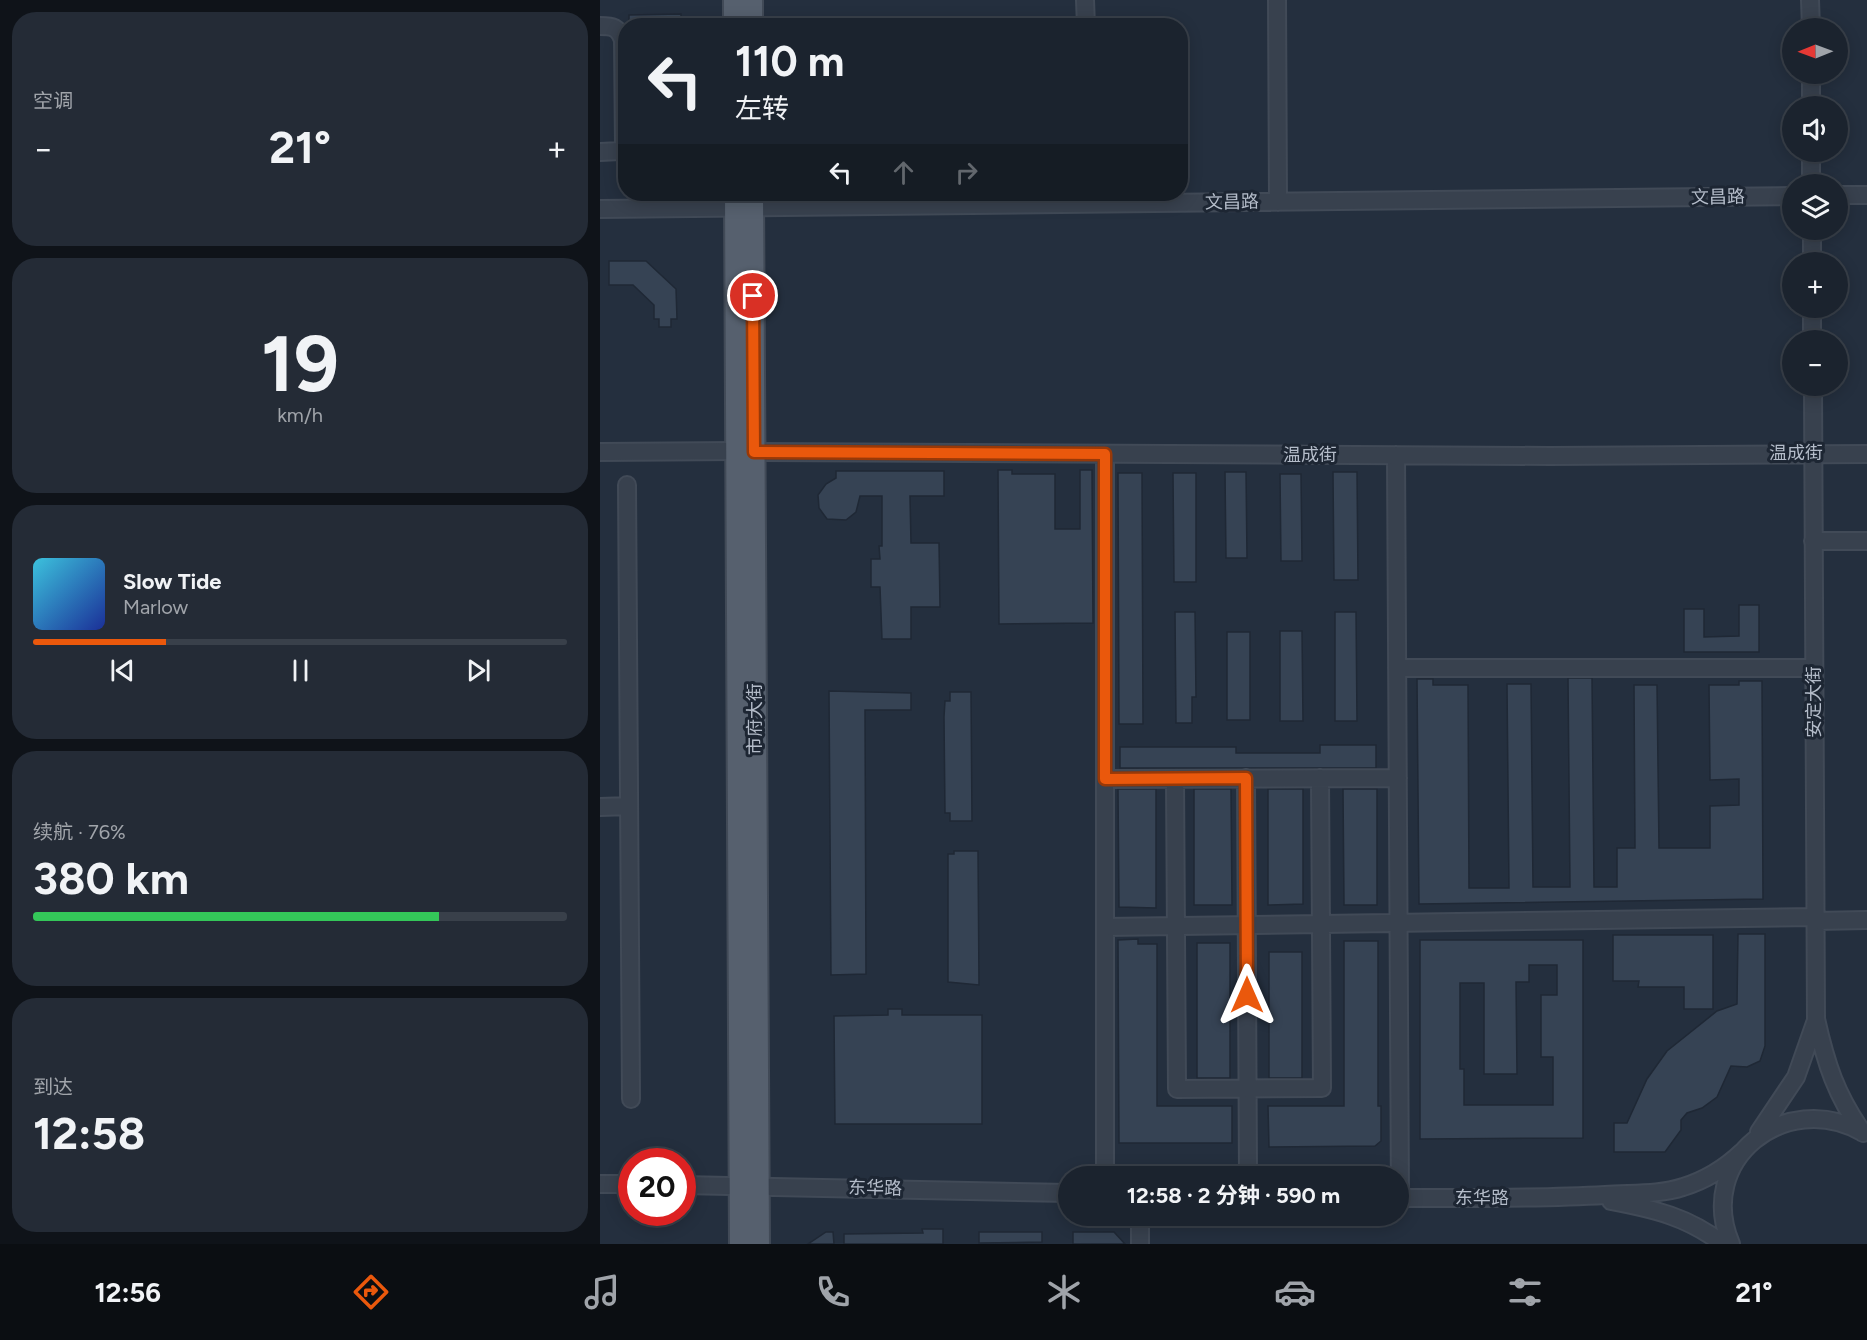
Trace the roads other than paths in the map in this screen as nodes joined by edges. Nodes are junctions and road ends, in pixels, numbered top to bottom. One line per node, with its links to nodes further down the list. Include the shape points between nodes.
1 (735, 0): 6 (main road)
2 (751, 0): 7 (main road)
3 (1085, 0): 8 (street)
4 (1277, 0): 18 (street)
5 (1810, 0): 9 (street)
6 (735, 18)
7 (751, 18)
8 (1086, 18)
9 (1811, 18)
10 (600, 26): 11 (street, via 613,26)
11 (618, 30)
12 (618, 151): 13 (street)
13 (600, 152)
14 (1848, 195): 15 (street)
15 (1867, 195)
16 (1782, 196): 18 (street, 文昌路)
17 (744, 201): 18 (street, 文昌路); 19 (street, 文昌路); 21 (main road, 市府大街)
18 (1278, 202)
19 (600, 209)
20 (1813, 396): 23 (street, 安定大街)
21 (745, 451): 22 (street, 温成街); 24 (street, 温成街); 57 (main road, 市府大街)
22 (600, 452)
23 (1813, 453): 25 (street, 温成街); 26 (street, 温成街); 28 (street, 安定大街)
24 (1105, 454): 26 (street, 温成街); 35 (street)
25 (1867, 454)
26 (1396, 455): 30 (street)
27 (627, 485): 37 (street)
28 (1813, 541): 29 (street); 31 (street, 安定大街)
29 (1867, 541)
30 (1397, 668): 31 (street); 34 (street)
31 (1814, 668): 39 (street, 安定大街)
32 (1246, 778): 33 (street); 36 (street); 43 (street)
33 (1320, 778): 34 (street); 42 (street)
34 (1398, 778): 41 (street)
35 (1105, 779): 36 (street); 45 (street)
36 (1175, 779): 44 (street)
37 (629, 806): 38 (street); 48 (street)
38 (600, 807)
39 (1815, 919): 40 (street); 41 (street); 46 (street, 安定大街)
40 (1867, 920)
41 (1398, 923): 42 (street); 53 (street)
42 (1321, 924): 43 (street); 47 (street, via 1322,1088)
43 (1247, 925): 44 (street); 47 (street)
44 (1176, 926): 45 (street); 47 (street, via 1177,1089)
45 (1105, 927): 51 (street)
46 (1816, 1019): 49 (street, via 1833,1082); 50 (street, via 1796,1077)
47 (1248, 1088): 52 (street)
48 (631, 1099)
49 (1865, 1135): 50 (street, via 1836,1121 1807,1118 1771,1128)
50 (1747, 1147): 59 (street, via 1726,1167 1682,1187); 66 (street, via 1730,1174 1724,1200)
51 (1105, 1166)
52 (1248, 1166)
53 (1399, 1166)
54 (600, 1184): 55 (street)
55 (618, 1184)
56 (696, 1185): 57 (street, 东华路)
57 (749, 1186): 58 (street, 东华路); 62 (main road, 市府大街); 63 (main road, 市府大街)
58 (1058, 1192)
59 (1566, 1197): 60 (street, 东华路); 65 (street, via 1657,1209 1681,1218)
60 (1409, 1198)
61 (1140, 1226): 64 (street)
62 (741, 1244)
63 (758, 1244)
64 (1140, 1244)
65 (1723, 1244)
66 (1731, 1244)

